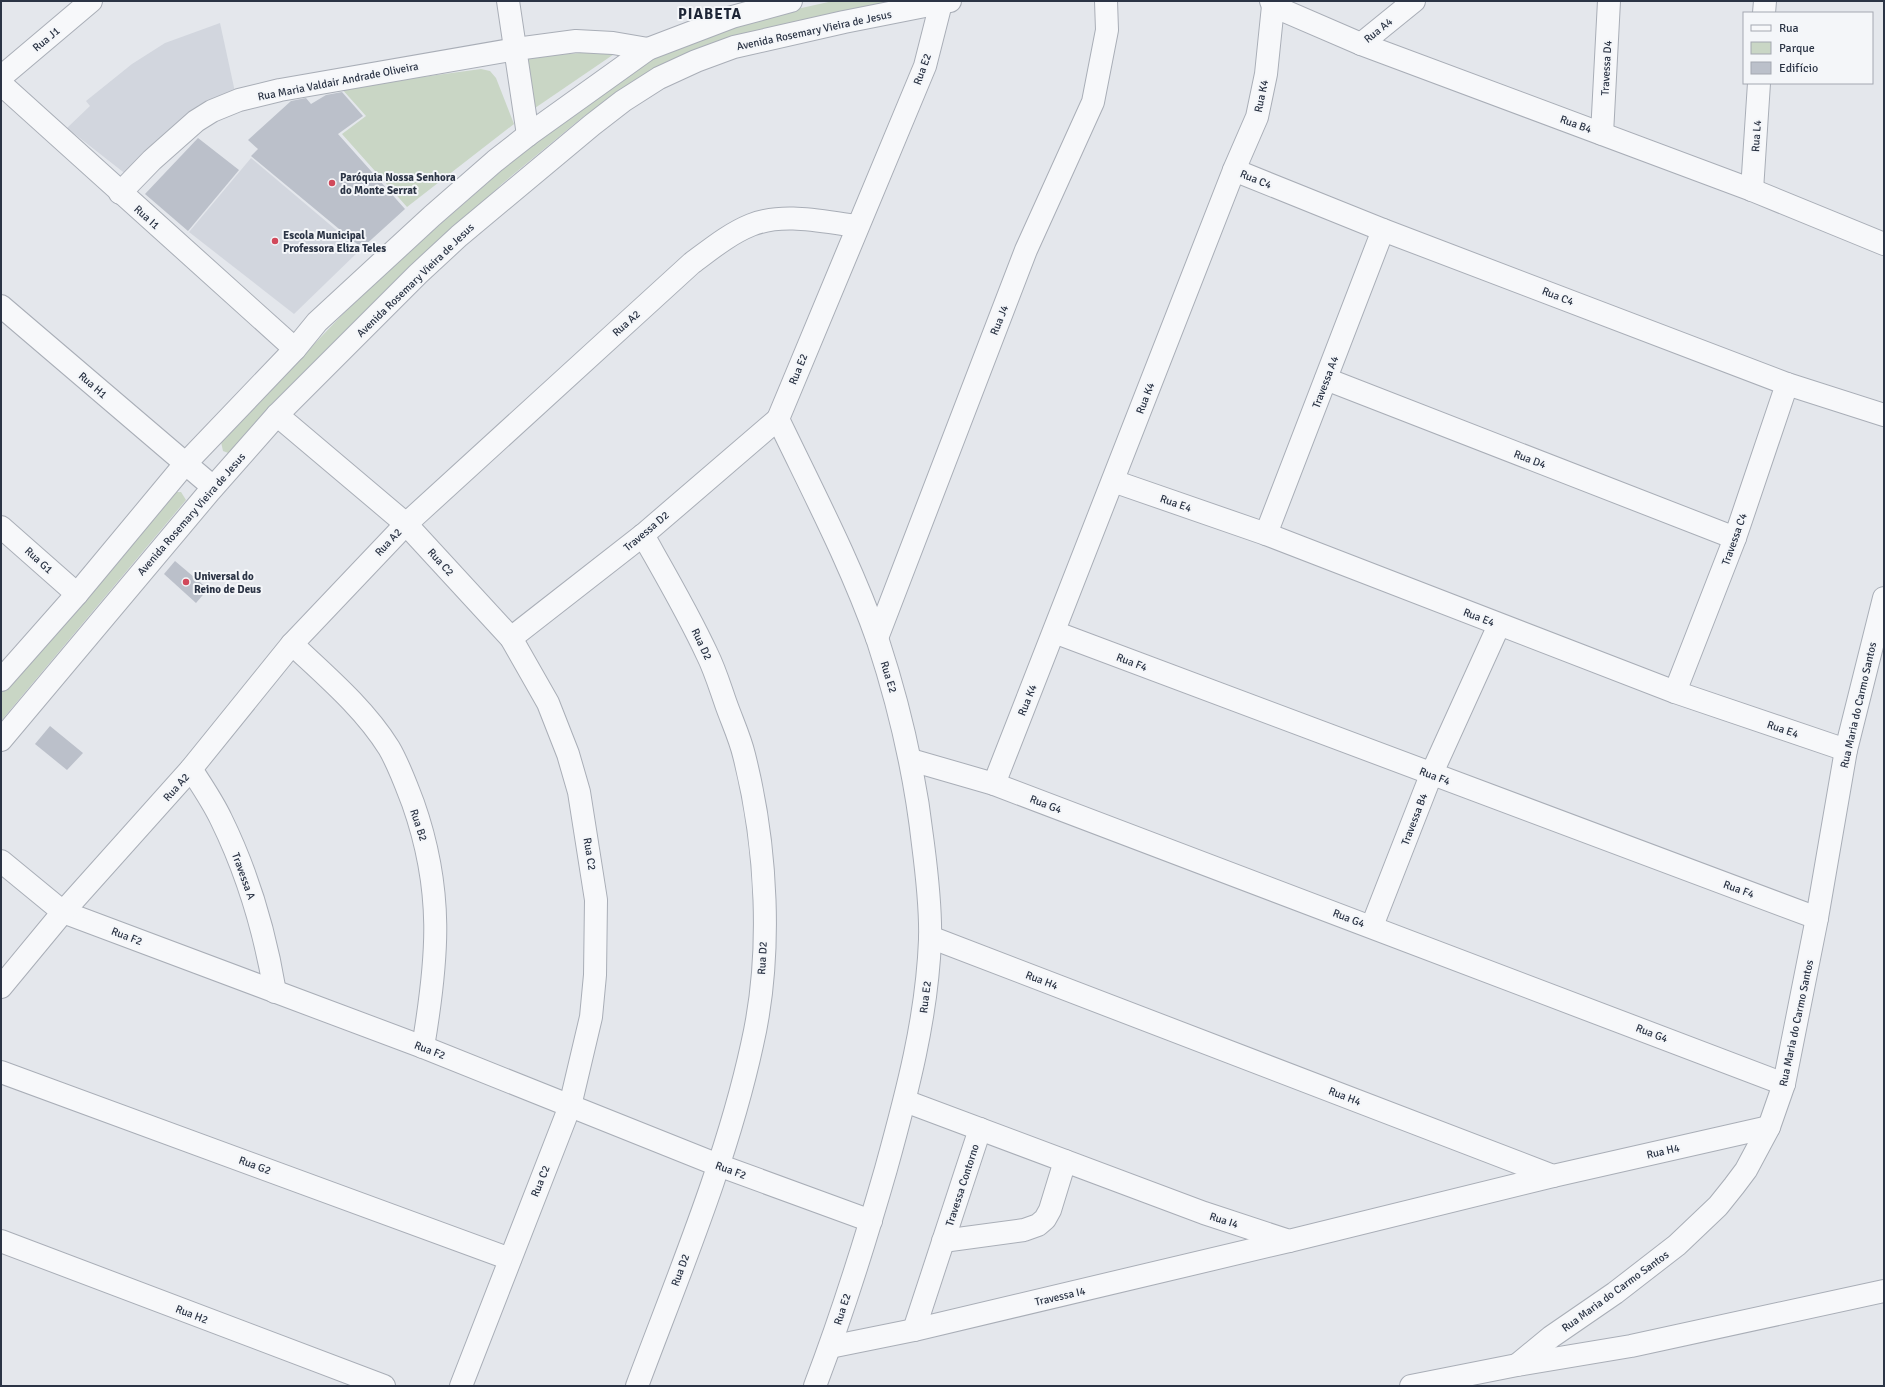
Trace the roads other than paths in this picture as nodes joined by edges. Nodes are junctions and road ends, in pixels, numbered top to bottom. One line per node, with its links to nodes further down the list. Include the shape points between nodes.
1 (91, 1): 14 (street, Rua J1)
2 (508, 1): 12 (street)
3 (791, 1): 13 (street, via 732,17)
4 (1106, 1): 45 (street, Rua J4, via 1107,30 1093,102 1024,258)
5 (1414, 1): 11 (street, Rua A4)
6 (1609, 1): 17 (street, Travessa D4)
7 (1765, 1): 10 (street)
8 (946, 2): 22 (street, Rua E2, via 925,66); 29 (street, Avenida Rosemary Vieira de Jesus, via 734,47 659,78 592,125 459,236)
9 (1272, 4): 11 (street, Rua B4); 19 (street, Rua K4, via 1266,74 1257,117)
10 (1764, 12)
11 (1360, 44): 17 (street, Rua B4)
12 (516, 49): 13 (street, via 576,41 613,43); 18 (street); 21 (street, Rua Maria Valdair Andrade Oliveira, via 280,90 224,105 184,130)
13 (648, 49): 18 (street)
14 (1, 77)
15 (1, 84): 21 (street, Rua I1)
16 (1759, 84): 20 (street, Rua L4)
17 (1602, 134): 20 (street, Rua B4)
18 (528, 135): 26 (street, via 375,268 317,322)
19 (1234, 170): 23 (street, Rua C4); 33 (street, Rua K4)
20 (1752, 190): 24 (street, Rua B4)
21 (120, 193): 26 (street, Rua I1)
22 (857, 226): 31 (street, Rua E2); 35 (street, Rua A2, via 777,220 752,225 721,241 692,263)
23 (1383, 230): 27 (street, Travessa A4); 28 (street, Rua C4)
24 (1884, 244)
25 (1, 306): 32 (street, Rua H1)
26 (295, 349): 32 (street)
27 (1326, 378): 37 (street, Travessa A4); 39 (street, Rua D4)
28 (1787, 384): 30 (street, Rua C4); 39 (street, Travessa C4)
29 (278, 415): 34 (street, Avenida Rosemary Vieira de Jesus); 35 (street, Rua C2)
30 (1884, 415)
31 (778, 419): 38 (street, Travessa D2); 45 (street, Rua E2, via 838,543)
32 (185, 464): 34 (street, Rua H1); 40 (street)
33 (1113, 481): 37 (street, Rua E4); 43 (street, Rua K4)
34 (213, 487): 49 (street, Avenida Rosemary Vieira de Jesus)
35 (406, 524): 44 (street, Rua C2); 46 (street, Rua A2)
36 (1, 527): 40 (street, Rua G1)
37 (1266, 534): 42 (street, Rua E4)
38 (643, 535): 44 (street, Travessa D2); 70 (street, Rua D2, via 682,603 708,656 744,754 755,806 764,909 760,994 753,1044)
39 (1735, 538): 48 (street, Travessa C4)
40 (77, 594): 47 (street)
41 (1884, 598): 50 (street, Rua Maria do Carmo Santos)
42 (1499, 625): 48 (street, Rua E4); 53 (street, Travessa B4)
43 (1054, 632): 53 (street, Rua F4); 54 (street, Rua K4)
44 (511, 638): 66 (street, Rua C2, via 548,703 568,754 579,792 596,892 596,952 591,1017)
45 (877, 638): 51 (street, Rua E2)
46 (292, 644): 52 (street, Rua A2); 62 (street, Rua B2, via 358,708 389,748 418,818 431,870 436,916 433,990)
47 (1, 680)
48 (1675, 692): 50 (street, Rua E4)
49 (1, 740)
50 (1846, 750): 57 (street, Rua Maria do Carmo Santos)
51 (911, 760): 54 (street, Rua G4); 59 (street, Rua E2, via 927,878)
52 (191, 769): 56 (street, Rua A2); 61 (street, Travessa A, via 221,818 247,881 268,952)
53 (1431, 775): 57 (street, Rua F4); 58 (street, Travessa B4)
54 (994, 784): 58 (street, Rua G4)
55 (1, 861): 56 (street, Rua F2)
56 (64, 912): 60 (street, Rua A2); 61 (street, Rua F2)
57 (1817, 918): 64 (street, Rua Maria do Carmo Santos)
58 (1372, 926): 64 (street, Rua G4)
59 (930, 937): 65 (street, Rua E2, via 921,1024); 71 (street, Rua H4)
60 (1, 987)
61 (275, 992): 62 (street, Rua F2)
62 (423, 1047): 66 (street, Rua F2)
63 (1, 1072): 76 (street, Rua G2)
64 (1784, 1084): 67 (street, Rua Maria do Carmo Santos)
65 (905, 1101): 68 (street, Rua I4); 72 (street, Rua E2)
66 (570, 1106): 70 (street, Rua F2); 76 (street, Rua C2)
67 (1769, 1127): 71 (street, Rua H4); 80 (street, Rua Maria do Carmo Santos, via 1746,1170 1734,1186 1718,1206 1678,1245 1551,1337)
68 (980, 1129): 69 (street, Rua I4); 74 (street, Travessa Contorno)
69 (1065, 1161): 74 (street, Travessa Contorno, via 1050,1210 1038,1225 1024,1230); 75 (street, Rua I4, via 1204,1213)
70 (718, 1165): 72 (street, Rua F2); 83 (street, Rua D2)
71 (1553, 1176): 75 (street)
72 (871, 1221): 79 (street, Rua E2)
73 (1, 1241): 81 (street, Rua H2)
74 (943, 1241): 78 (street, Travessa Contorno)
75 (1289, 1241): 78 (street, Travessa I4)
76 (510, 1258): 82 (street, Rua C2)
77 (1884, 1291): 80 (street, Rua Maria do Carmo Santos, via 1632,1346)
78 (914, 1330): 79 (street, Travessa I4)
79 (830, 1348): 84 (street, Rua E2)
80 (1517, 1365): 85 (street, Rua Maria do Carmo Santos)
81 (384, 1386)
82 (461, 1386)
83 (638, 1386)
84 (815, 1386)
85 (1411, 1386)

